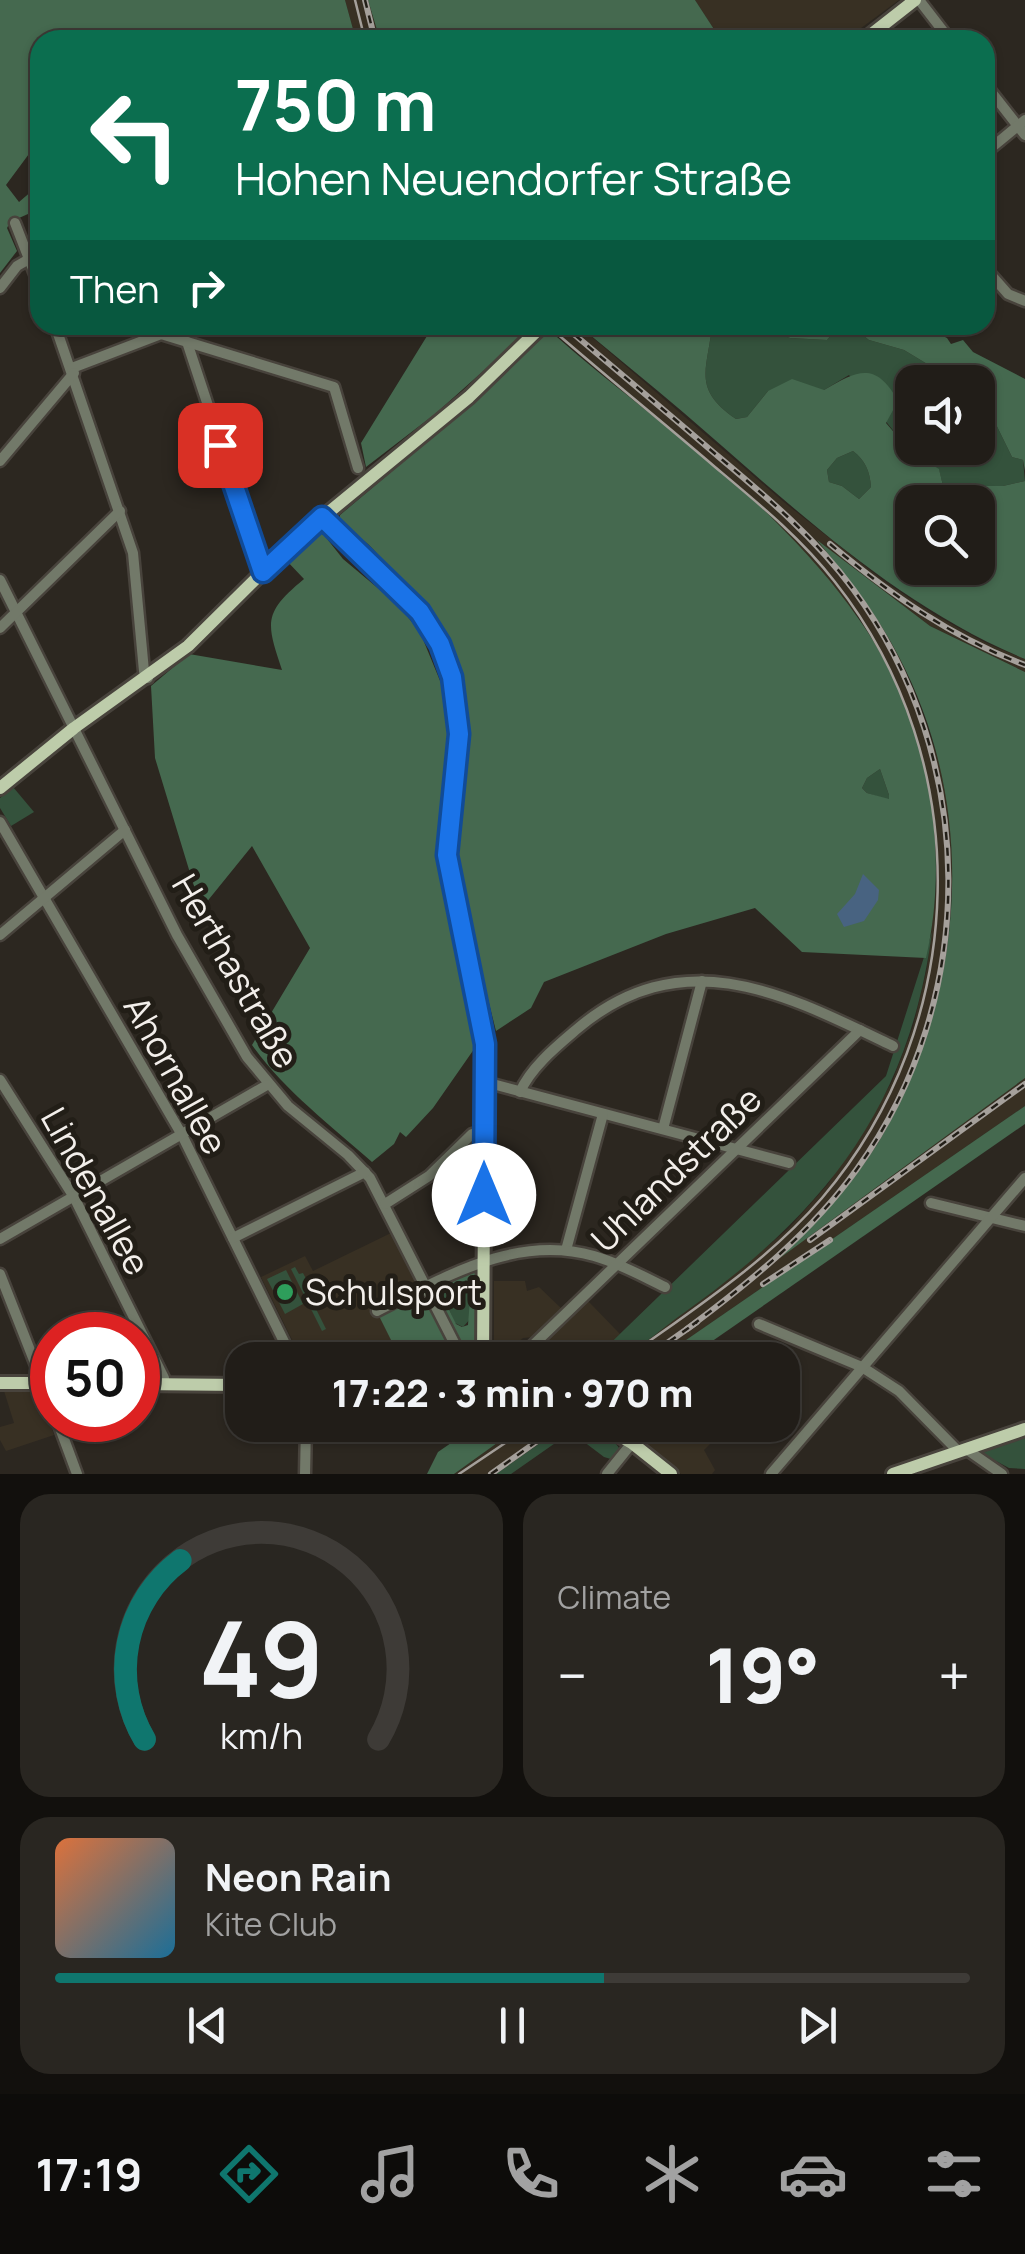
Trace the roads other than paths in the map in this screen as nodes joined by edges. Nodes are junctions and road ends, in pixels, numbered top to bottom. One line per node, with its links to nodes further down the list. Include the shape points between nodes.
1 (914, 1): 2 (main road); 3 (street)
2 (877, 30)
3 (941, 30)
4 (995, 96): 5 (street)
5 (1022, 127): 6 (street)
6 (995, 145)
7 (15, 224): 8 (street)
8 (29, 259): 10 (street)
9 (995, 279): 11 (street)
10 (0, 288)
11 (1025, 301)
12 (59, 335): 17 (street)
13 (158, 335): 17 (street)
14 (164, 335): 16 (street)
15 (532, 335): 21 (main road, via 469,397)
16 (188, 342): 19 (street, via 334,387); 22 (street)
17 (73, 370): 18 (street); 20 (street)
18 (0, 461)
19 (358, 468)
20 (120, 511): 24 (street); 26 (street, via 134,558)
21 (322, 517): 22 (main road); 37 (main road, via 420,612 452,677 459,734 448,864 483,1029)
22 (263, 572): 26 (main road)
23 (0, 580): 24 (street, Herthastraße)
24 (16, 612): 25 (street); 27 (street, Herthastraße)
25 (0, 628)
26 (148, 678): 27 (main road)
27 (74, 728): 28 (main road); 30 (street, Herthastraße)
28 (0, 788)
29 (0, 822): 31 (street, Ahornallee)
30 (126, 830): 31 (street); 38 (street, Herthastraße, via 177,936)
31 (44, 898): 32 (street); 43 (street, Ahornallee)
32 (0, 935)
33 (702, 981): 34 (street, via 774,992); 39 (street, via 654,988 604,1010 560,1044); 41 (street)
34 (860, 1030): 35 (street); 44 (street, Uhlandstraße)
35 (893, 1046)
36 (0, 1080): 48 (street, Lindenallee)
37 (485, 1082): 39 (street); 42 (main road)
38 (267, 1085): 43 (street); 46 (street, Herthastraße)
39 (520, 1092): 40 (street)
40 (603, 1114): 41 (street); 55 (street)
41 (663, 1130): 44 (street)
42 (484, 1131): 50 (street); 56 (main road)
43 (182, 1135): 48 (street); 53 (street, Ahornallee)
44 (737, 1149): 45 (street); 57 (street, Uhlandstraße)
45 (789, 1163)
46 (365, 1172): 50 (street, Herthastraße); 53 (street)
47 (1025, 1178): 51 (street)
48 (74, 1197): 54 (street); 72 (street, Lindenallee)
49 (931, 1203): 51 (street)
50 (385, 1204): 59 (street, Herthastraße)
51 (991, 1218): 52 (street); 68 (street)
52 (1025, 1226)
53 (232, 1238): 64 (street, Ahornallee)
54 (0, 1239)
55 (566, 1250): 56 (street); 57 (street)
56 (484, 1260): 59 (street); 66 (main road)
57 (616, 1265): 60 (street); 67 (street, Uhlandstraße)
58 (0, 1274): 63 (street)
59 (428, 1286): 61 (street); 65 (street, Herthastraße)
60 (665, 1287)
61 (377, 1311)
62 (759, 1324): 68 (street)
63 (30, 1341)
64 (285, 1342)
65 (454, 1342)
66 (482, 1342)
67 (537, 1342)
68 (862, 1367): 79 (street, via 899,1391); 84 (street)
69 (0, 1383): 70 (main road)
70 (30, 1384)
71 (160, 1384): 72 (main road)
72 (164, 1384): 73 (main road)
73 (225, 1385)
74 (1025, 1429): 79 (main road)
75 (65, 1442): 80 (street)
76 (306, 1442): 81 (street)
77 (629, 1442): 78 (main road)
78 (632, 1444): 82 (street); 83 (main road)
79 (962, 1450): 85 (main road); 86 (street)
80 (77, 1474)
81 (305, 1474)
82 (607, 1474)
83 (671, 1474)
84 (771, 1474)
85 (893, 1474)
86 (1002, 1474)

